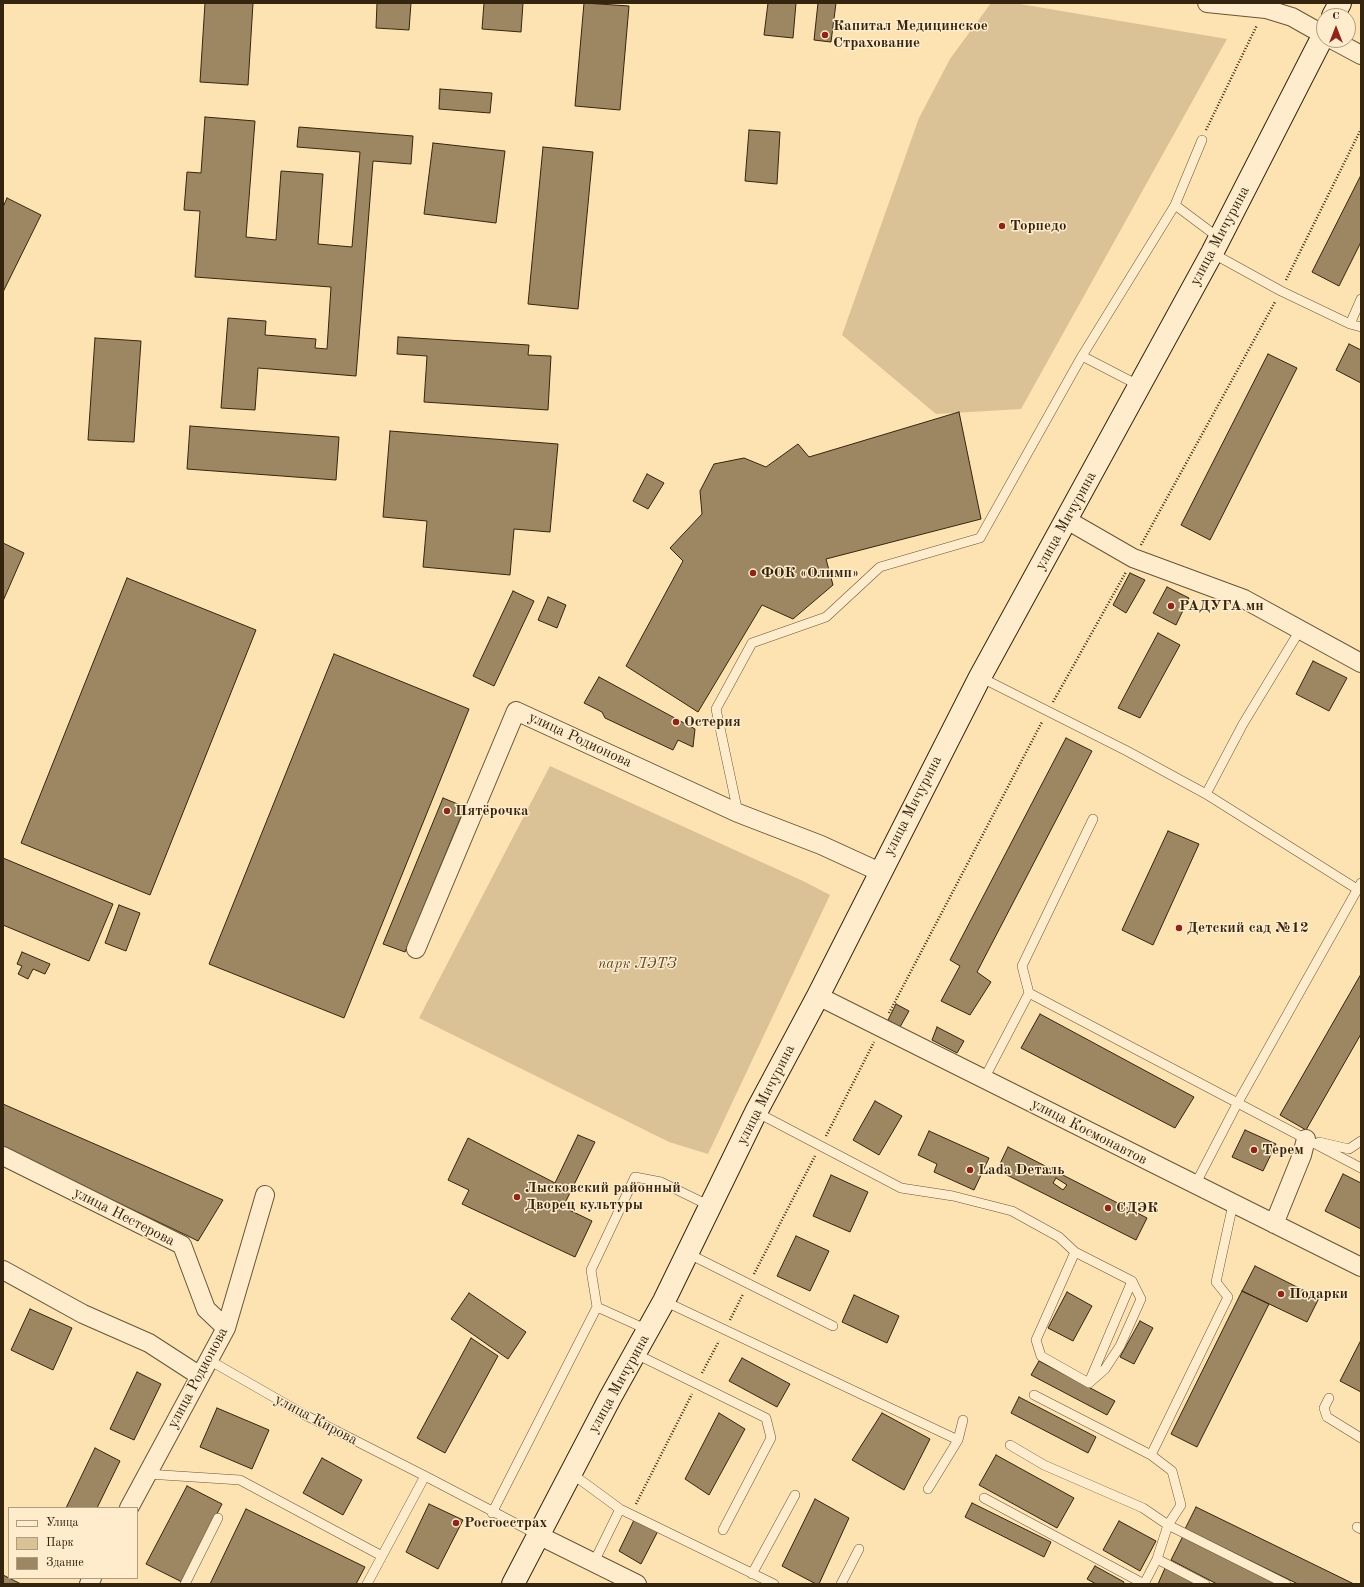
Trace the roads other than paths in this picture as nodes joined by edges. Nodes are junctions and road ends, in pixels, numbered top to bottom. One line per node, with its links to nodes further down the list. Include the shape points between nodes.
1 (1208, 3): 2 (street, via 1266,9 1292,16)
2 (1316, 30)
3 (1317, 48): 8 (main road, улица Мичурина)
4 (1348, 48): 5 (street)
5 (1361, 55)
6 (1202, 140): 7 (lane)
7 (1175, 205): 8 (lane); 12 (lane)
8 (1216, 246): 10 (lane, via 1281,291); 13 (main road, улица Мичурина)
9 (1361, 299): 10 (lane)
10 (1350, 324): 11 (lane)
11 (1361, 327)
12 (1082, 356): 13 (lane); 19 (lane, via 980,538 880,567 826,617 752,643 716,709)
13 (1140, 386): 14 (main road, улица Мичурина)
14 (1067, 520): 15 (street, via 1134,558 1244,599); 17 (main road, улица Мичурина)
15 (1300, 630): 16 (street); 18 (lane, via 1243,724)
16 (1361, 663)
17 (980, 677): 18 (lane); 21 (main road, улица Мичурина)
18 (1206, 794): 22 (lane)
19 (738, 813): 21 (street, улица Родионова, via 821,845); 23 (street, улица Родионова, via 516,711)
20 (1093, 819): 24 (lane, via 1022,966)
21 (880, 872): 25 (main road, улица Мичурина)
22 (1359, 886): 27 (lane)
23 (416, 949)
24 (1029, 993): 26 (lane); 27 (lane)
25 (818, 996): 26 (street, улица Космонавтов); 28 (main road, улица Мичурина)
26 (984, 1079): 33 (street, улица Космонавтов)
27 (1237, 1104): 29 (lane); 33 (lane)
28 (756, 1112): 36 (main road, улица Мичурина); 38 (lane, via 901,1188 953,1196 1012,1211 1058,1236)
29 (1306, 1139): 30 (lane, via 1349,1149); 32 (lane); 37 (street, via 1302,1156)
30 (1361, 1141)
31 (3, 1156): 46 (street, улица Нестерова, via 182,1246 206,1309)
32 (1361, 1168)
33 (1195, 1185): 35 (street, улица Космонавтов)
34 (265, 1195): 46 (street, улица Родионова)
35 (1233, 1204): 37 (street, улица Космонавтов); 58 (lane, via 1216,1282 1228,1297)
36 (710, 1206): 39 (main road, улица Мичурина); 44 (lane, via 661,1182 635,1177 591,1270)
37 (1274, 1224): 40 (street, улица Космонавтов)
38 (1075, 1252): 42 (lane); 51 (lane, via 1036,1340 1041,1356)
39 (687, 1253): 43 (main road, улица Мичурина); 45 (lane)
40 (1361, 1267)
41 (3, 1270): 50 (street, via 83,1314 149,1343)
42 (1132, 1281): 51 (lane); 51 (lane, via 1141,1299 1135,1316 1105,1369)
43 (664, 1301): 47 (main road, улица Мичурина); 56 (lane)
44 (598, 1306): 47 (lane); 67 (lane)
45 (833, 1326)
46 (226, 1328): 49 (street, улица Родионова)
47 (648, 1330): 48 (main road, улица Мичурина)
48 (636, 1354): 59 (main road, улица Мичурина); 70 (lane, via 766,1418 771,1438)
49 (209, 1360): 50 (street, улица Родионова); 61 (lane, улица Кирова, via 305,1416)
50 (200, 1376): 60 (street, улица Родионова)
51 (1089, 1383)
52 (1034, 1395): 58 (lane)
53 (1330, 1398): 55 (lane, via 1324,1408 1327,1417)
54 (963, 1420): 56 (lane)
55 (1361, 1438)
56 (958, 1440): 62 (lane)
57 (1010, 1445): 69 (lane, via 1044,1466 1143,1508)
58 (1151, 1455): 69 (lane, via 1172,1471 1181,1505)
59 (571, 1473): 66 (lane); 71 (main road, улица Мичурина)
60 (147, 1474): 65 (street, улица Родионова); 73 (lane, via 240,1480)
61 (425, 1476): 67 (lane, улица Кирова); 73 (lane)
62 (928, 1489)
63 (795, 1496): 76 (lane)
64 (984, 1498): 83 (lane)
65 (130, 1507)
66 (620, 1509): 75 (lane); 76 (lane)
67 (492, 1513): 71 (lane, улица Кирова)
68 (218, 1518): 77 (lane)
69 (1168, 1525): 74 (lane); 85 (lane)
70 (723, 1530)
71 (538, 1536): 75 (street); 79 (main road, улица Мичурина)
72 (859, 1549): 82 (lane)
73 (382, 1556): 78 (lane)
74 (1157, 1559): 83 (lane); 84 (lane)
75 (594, 1562): 80 (street)
76 (752, 1574): 81 (lane)
77 (186, 1584)
78 (367, 1584)
79 (513, 1584)
80 (637, 1584)
81 (774, 1584)
82 (841, 1584)
83 (1144, 1584)
84 (1205, 1584)
85 (1286, 1584)

